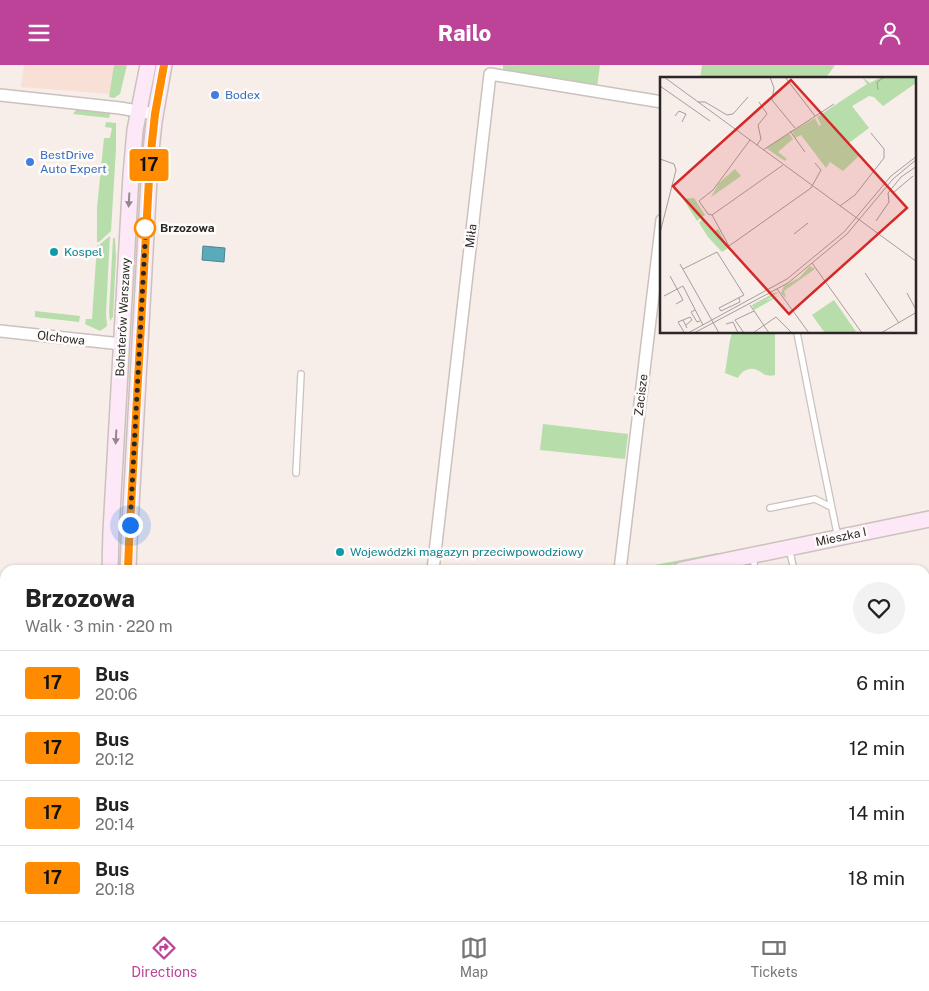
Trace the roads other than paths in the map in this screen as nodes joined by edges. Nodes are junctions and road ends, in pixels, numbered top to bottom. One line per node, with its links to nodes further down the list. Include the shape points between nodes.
1 (148, 65): 5 (street, Bohaterów Warszawy)
2 (164, 65): 6 (street, Bohaterów Warszawy)
3 (0, 95): 5 (street)
4 (660, 102): 21 (street, Miła, via 490,75)
5 (138, 111): 6 (street); 10 (street, Bohaterów Warszawy, one-way to 10, via 130,175)
6 (155, 114): 20 (street, Bohaterów Warszawy, via 148,187)
7 (660, 237): 22 (street, Zacisze)
8 (0, 331): 10 (street, Olchowa)
9 (797, 334): 13 (lane)
10 (121, 344): 19 (street, Bohaterów Warszawy, one-way to 19)
11 (301, 374): 12 (lane)
12 (296, 473)
13 (831, 507): 14 (lane, via 816,499); 16 (lane)
14 (770, 508)
15 (929, 519): 16 (street, Mieszka I)
16 (838, 538): 17 (street, Mieszka I)
17 (789, 548): 18 (street, Mieszka I); 24 (lane)
18 (754, 563): 23 (street, Mieszka I)
19 (110, 565)
20 (128, 565)
21 (434, 565)
22 (621, 565)
23 (733, 565)
24 (793, 565)

